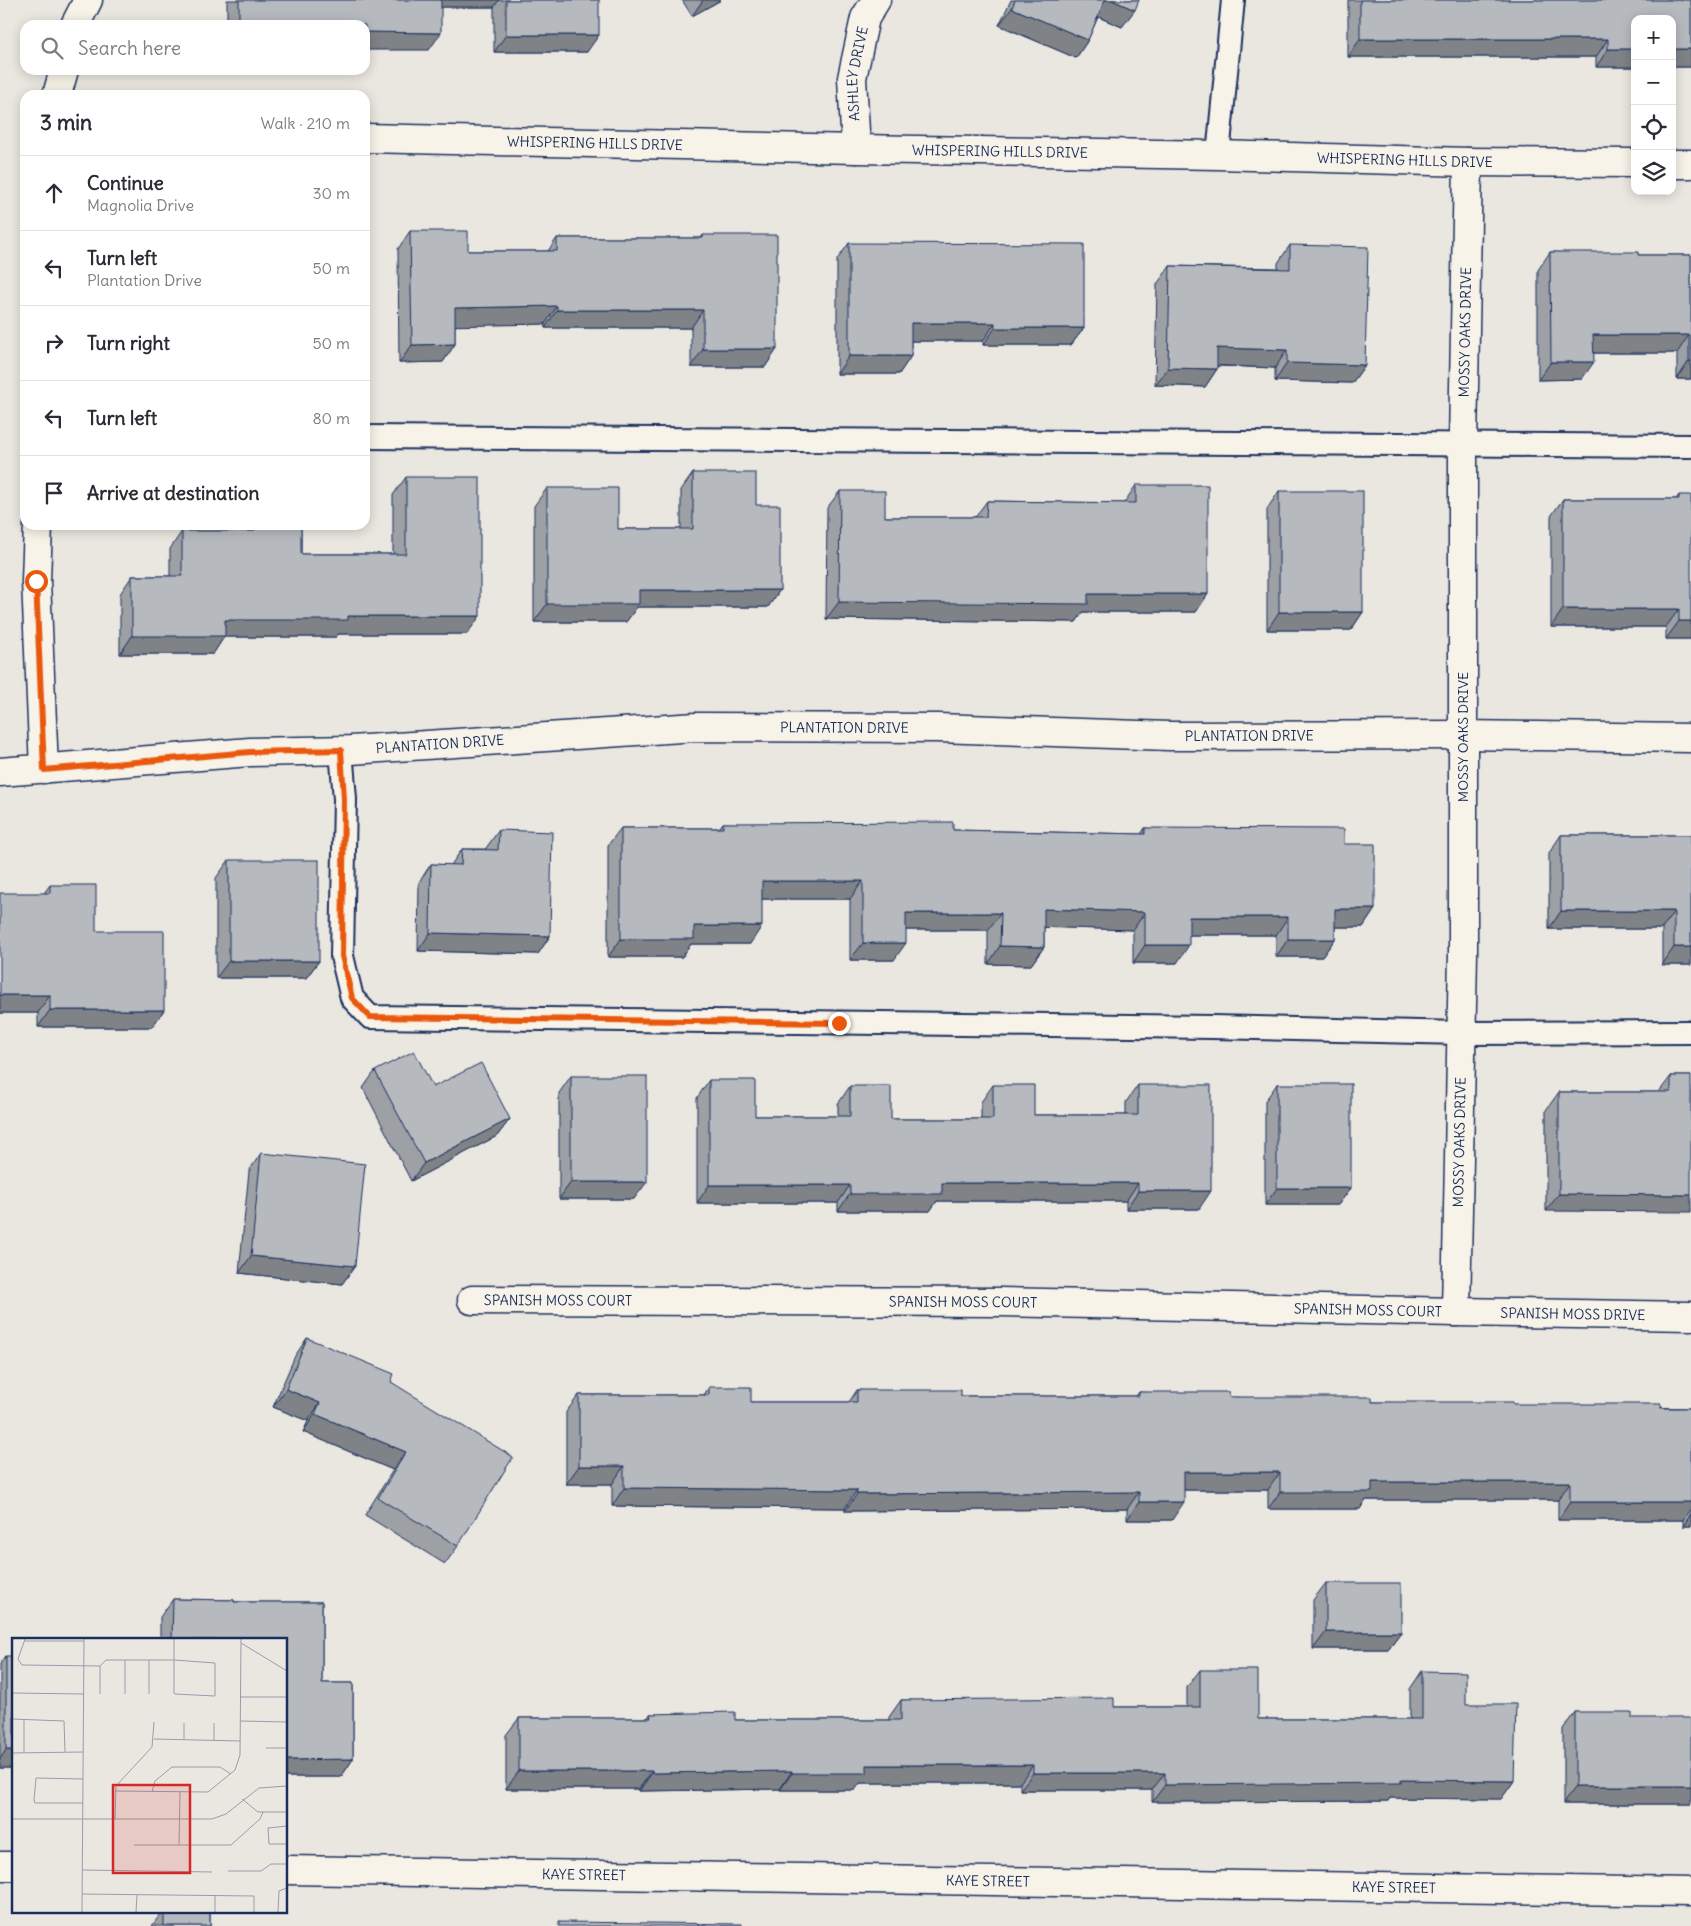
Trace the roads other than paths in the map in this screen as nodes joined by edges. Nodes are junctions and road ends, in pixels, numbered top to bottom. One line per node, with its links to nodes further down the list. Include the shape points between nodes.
1 (88, 0): 4 (street)
2 (876, 0): 8 (street, ASHLEY DRIVE, via 865,18 852,78)
3 (1233, 0): 9 (lane)
4 (78, 20)
5 (63, 75): 6 (street)
6 (58, 90)
7 (370, 138): 8 (street, WHISPERING HILLS DRIVE)
8 (856, 149): 9 (street, WHISPERING HILLS DRIVE)
9 (1218, 155): 10 (street, WHISPERING HILLS DRIVE)
10 (1468, 162): 11 (street, WHISPERING HILLS DRIVE); 15 (street, MOSSY OAKS DRIVE)
11 (1631, 163)
12 (1676, 164): 13 (street)
13 (1691, 164)
14 (370, 437): 15 (lane)
15 (1463, 444): 16 (lane); 18 (street, MOSSY OAKS DRIVE)
16 (1691, 446)
17 (38, 530): 21 (street, via 36,581)
18 (1463, 735): 19 (street, PLANTATION DRIVE); 20 (street, PLANTATION DRIVE, via 1169,736 938,728 696,727); 24 (street, MOSSY OAKS DRIVE)
19 (1691, 738)
20 (341, 750): 21 (street, PLANTATION DRIVE, via 250,752); 24 (lane, via 344,799 342,956 352,998 370,1017)
21 (44, 770): 22 (street, PLANTATION DRIVE)
22 (0, 772)
23 (1691, 1032): 24 (lane)
24 (1461, 1033): 26 (street, MOSSY OAKS DRIVE)
25 (472, 1300): 26 (street, SPANISH MOSS COURT, via 1001,1302)
26 (1456, 1312): 27 (street, SPANISH MOSS DRIVE)
27 (1691, 1316)
28 (288, 1870): 29 (street, KAYE STREET)
29 (1691, 1892)

